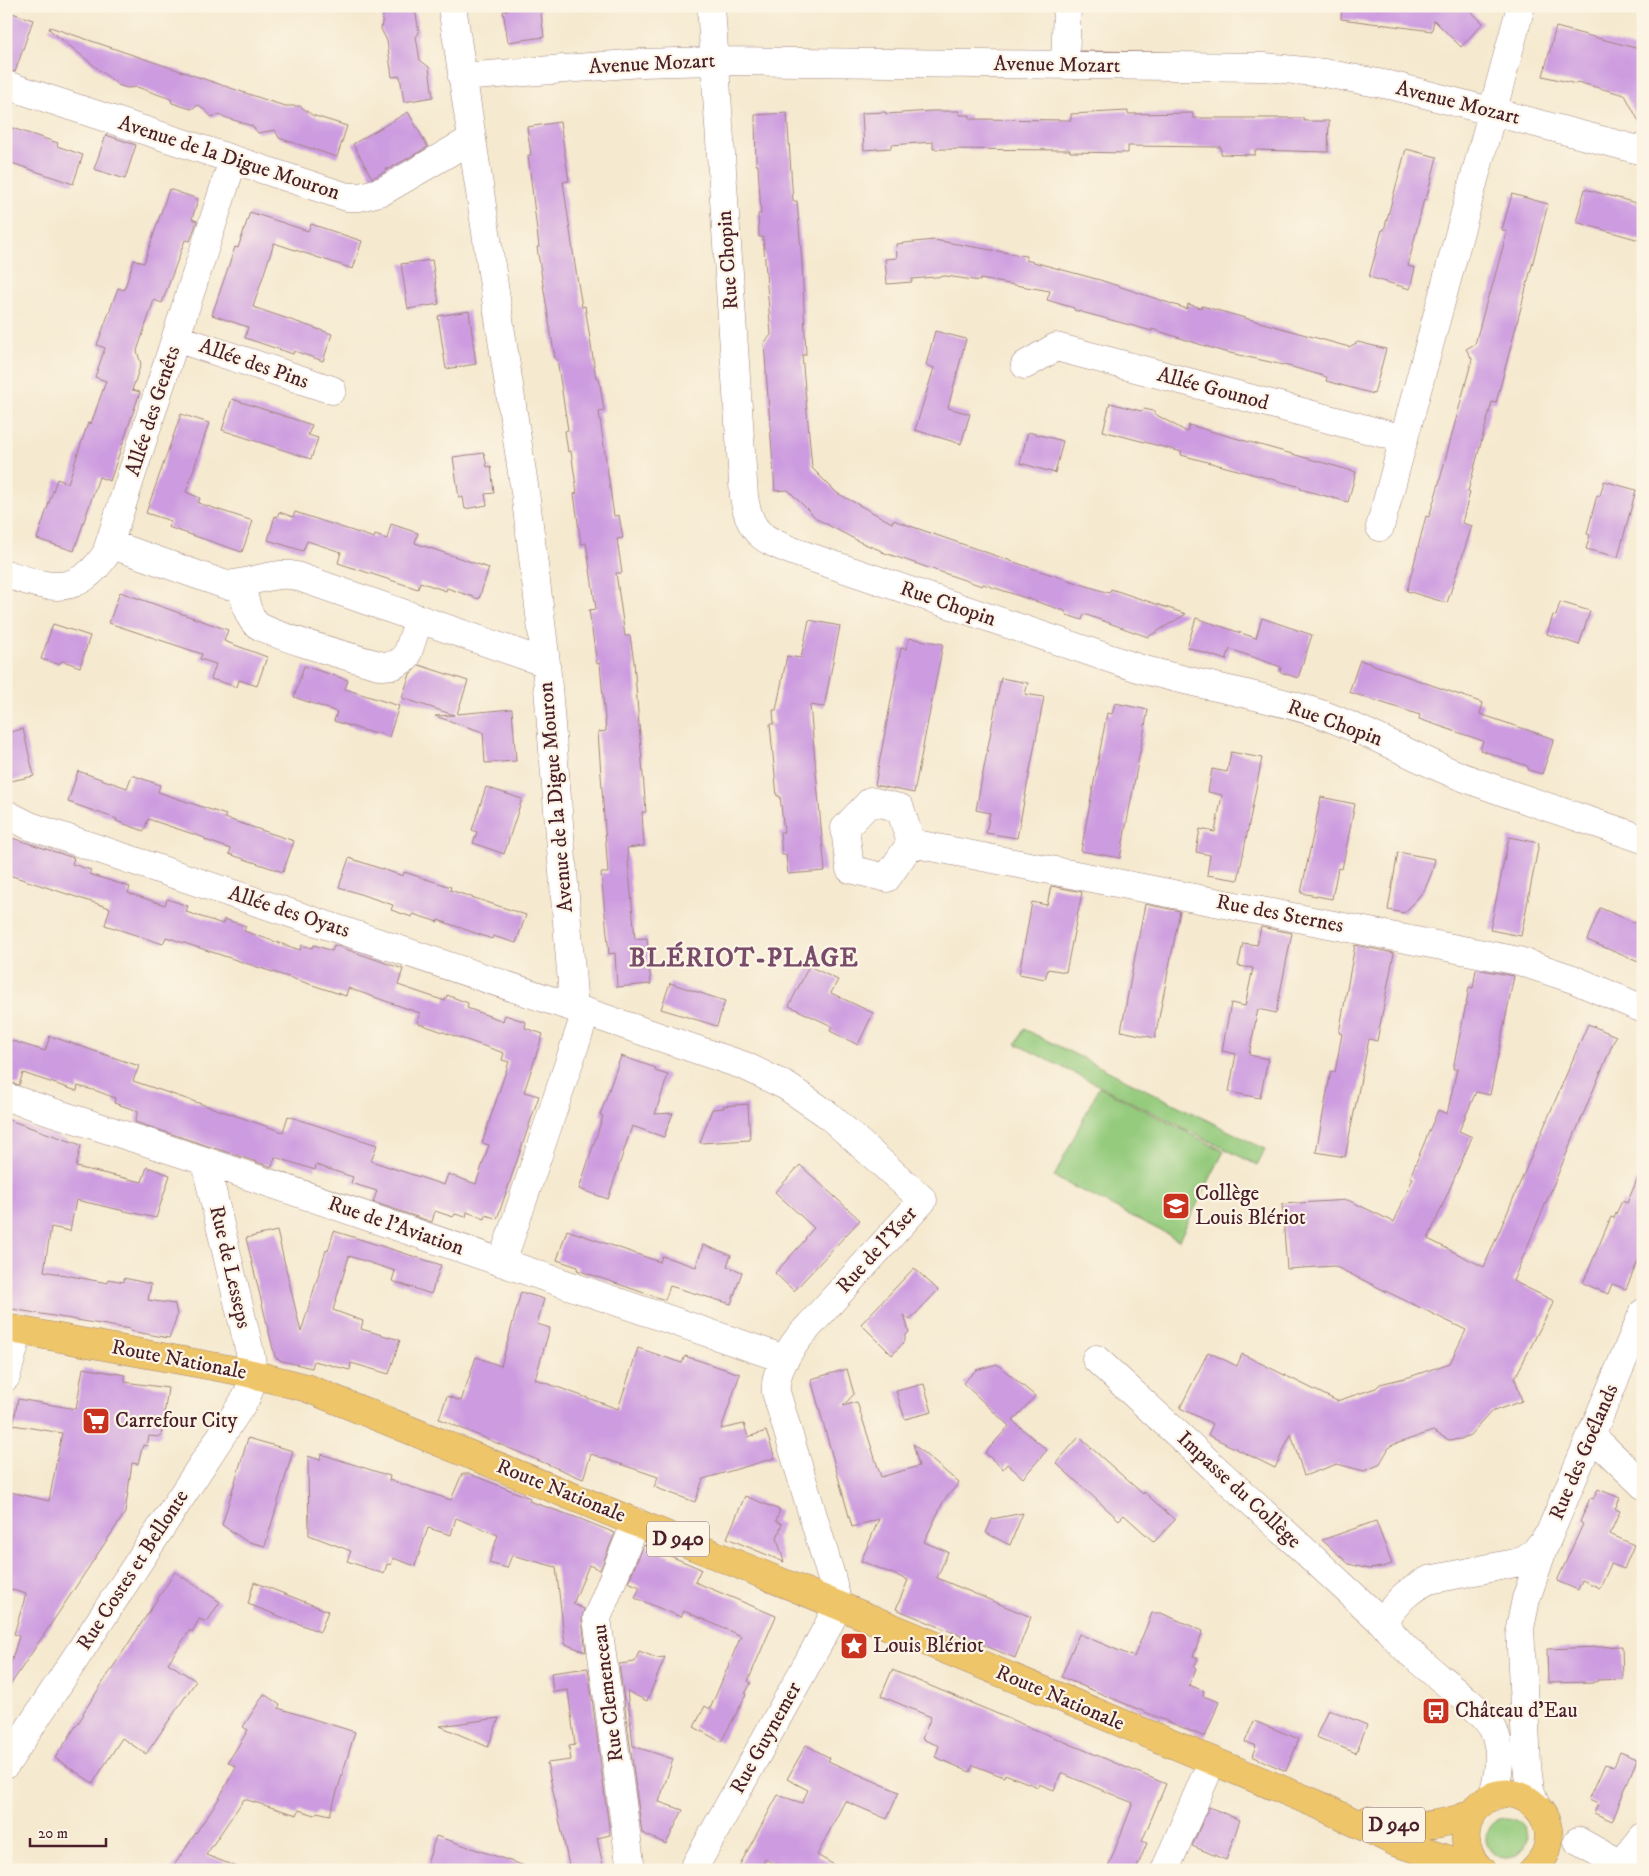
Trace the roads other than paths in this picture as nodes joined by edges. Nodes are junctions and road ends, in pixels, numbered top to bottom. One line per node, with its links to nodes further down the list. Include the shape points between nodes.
1 (452, 6): 7 (street)
2 (711, 6): 5 (street, Rue Chopin)
3 (1067, 6): 6 (street)
4 (1522, 6): 9 (street)
5 (714, 61): 6 (street, Avenue Mozart); 7 (street, Avenue Mozart, via 641,63); 24 (street, Rue Chopin, via 744,497 750,523 757,532 795,552 1138,668 1320,714 1460,776)
6 (1065, 65): 9 (street, Avenue Mozart, via 1244,66 1304,70 1394,86)
7 (462, 77): 10 (street, Avenue de la Digue Mouron)
8 (6, 85): 12 (street, Avenue de la Digue Mouron)
9 (1492, 111): 11 (street, Avenue Mozart); 16 (street)
10 (472, 140): 12 (street, Avenue de la Digue Mouron, via 383,191 360,198 346,197); 22 (street, Avenue de la Digue Mouron, via 525,492)
11 (1643, 151)
12 (233, 160): 13 (street, Allée des Genêts)
13 (176, 338): 15 (street, Allée des Pins); 18 (street, Allée des Genêts)
14 (1024, 365): 16 (street, Allée Gounod, via 1056,347)
15 (332, 390)
16 (1404, 439): 17 (street)
17 (1380, 527)
18 (110, 544): 19 (street, Allée des Genêts, via 93,572 74,583 44,586); 20 (street, via 217,583)
19 (6, 574)
20 (241, 583): 21 (street, via 288,574); 21 (street, via 250,617 257,625 382,666 394,665 406,658)
21 (419, 619): 22 (street)
22 (546, 663): 27 (street, Avenue de la Digue Mouron)
23 (6, 814): 27 (street, Allée des Oyats, via 30,826)
24 (1643, 839)
25 (911, 843): 26 (street, Rue des Sternes, via 1519,961)
26 (1643, 1009)
27 (580, 1010): 30 (street, Avenue de la Digue Mouron); 33 (street, Rue de l'Yser, via 745,1066 786,1086 827,1114 923,1200 800,1336)
28 (6, 1096): 29 (street, Rue de l'Aviation)
29 (205, 1161): 30 (street, Rue de l'Aviation); 35 (street, Rue de Lesseps)
30 (502, 1262): 33 (street, Rue de l'Aviation)
31 (1643, 1314): 37 (street, Rue des Goélands)
32 (13, 1329): 35 (main road, Route Nationale / D 940); 36 (street)
33 (785, 1359): 42 (street, Rue de l'Yser, via 777,1376 776,1392)
34 (1096, 1359): 43 (street, Impasse du Collège)
35 (254, 1374): 39 (main road, Route Nationale / D 940, via 325,1395); 46 (street, Rue Costes et Bellonte, via 246,1398)
36 (6, 1377)
37 (1591, 1435): 38 (street); 40 (street, Rue des Goélands)
38 (1643, 1485)
39 (636, 1522): 42 (main road, Route Nationale / D 940); 55 (street, Rue Clemenceau, via 597,1618)
40 (1549, 1535): 41 (street, Rue des Goélands, via 1535,1552 1520,1562); 44 (street, Rue des Goélands, via 1530,1585)
41 (1474, 1570): 43 (street, Rue des Goélands, via 1429,1580 1411,1589); 44 (street, Rue des Goélands, via 1493,1577 1508,1588 1517,1607)
42 (838, 1605): 45 (main road, Route Nationale / D 940); 56 (street, Rue Guynemer)
43 (1382, 1622): 47 (street, via 1406,1649 1492,1727 1499,1755)
44 (1520, 1628): 49 (street, Rue des Goélands, via 1527,1765)
45 (1212, 1762): 48 (main road, Route Nationale / D 940); 57 (street)
46 (6, 1764)
47 (1492, 1797): 49 (main road, via 1512,1795); 50 (main road)
48 (1319, 1806): 50 (main road, Route Nationale / D 940, via 1397,1825 1453,1821); 54 (main road, Route Nationale / D 940, via 1397,1844)
49 (1536, 1806): 53 (main road, via 1547,1823)
50 (1472, 1814): 54 (main road, via 1465,1834)
51 (1643, 1837): 52 (street, via 1621,1865)
52 (1578, 1841)
53 (1549, 1843): 58 (main road, via 1543,1859); 59 (main road)
54 (1471, 1864)
55 (630, 1870)
56 (694, 1870)
57 (1165, 1870)
58 (1533, 1870)
59 (1563, 1870)

